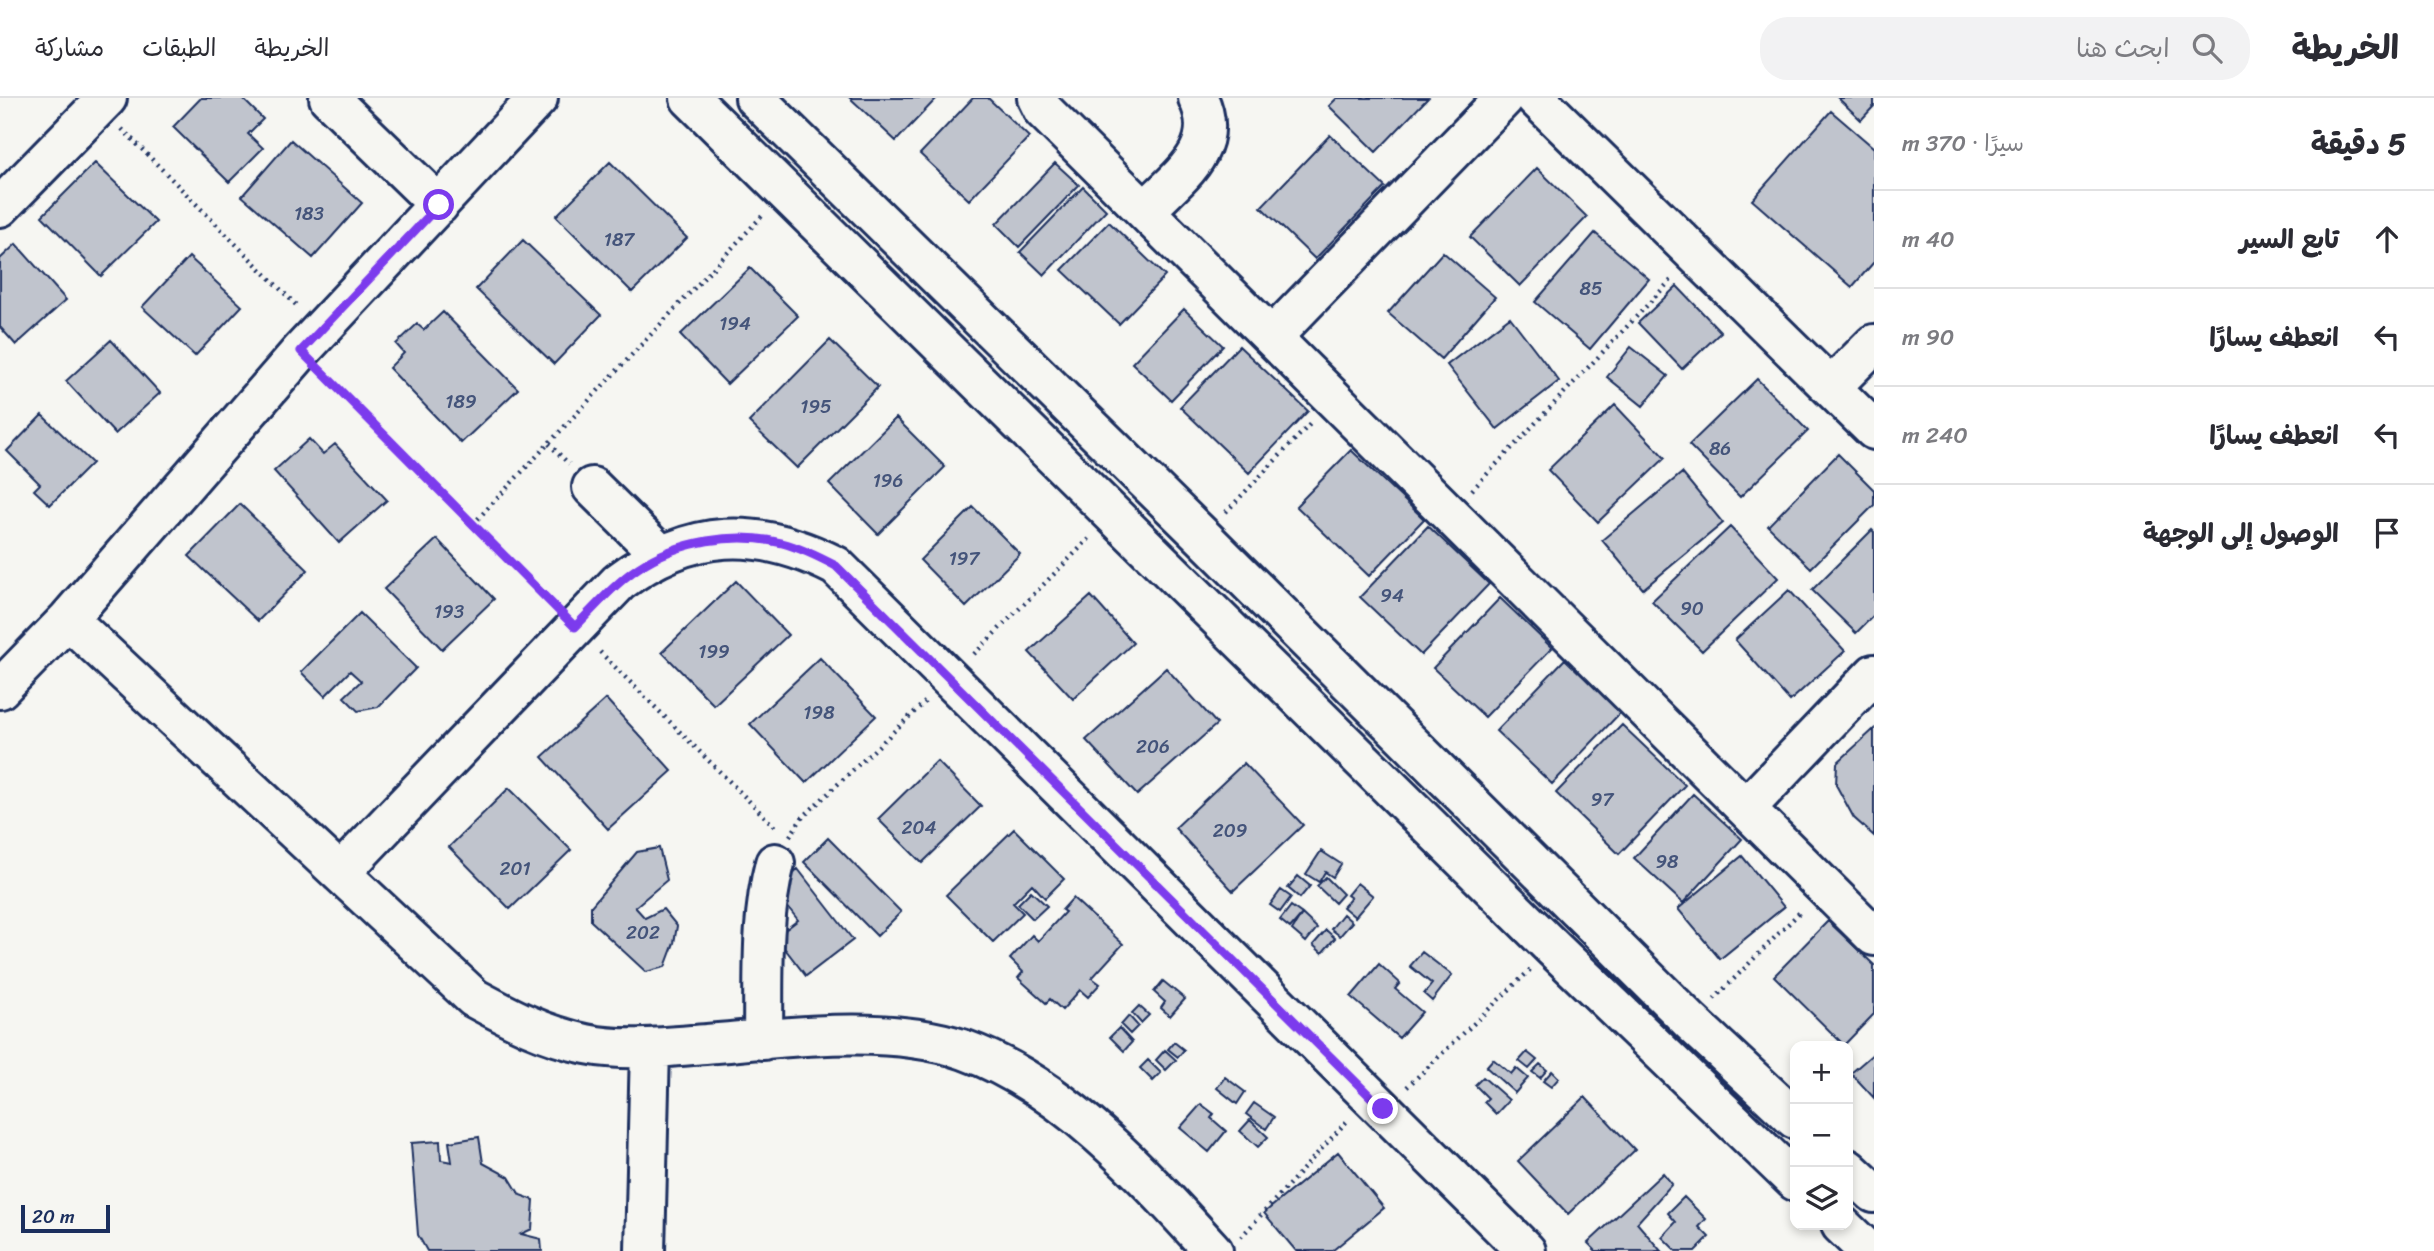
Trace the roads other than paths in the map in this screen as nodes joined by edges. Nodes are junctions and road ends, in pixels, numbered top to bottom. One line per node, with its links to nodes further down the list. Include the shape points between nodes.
1 (329, 98): 10 (street)
2 (538, 98): 10 (street)
3 (690, 98): 14 (street)
4 (755, 98): 13 (street)
5 (1037, 98): 12 (street, via 1043,110)
6 (1198, 98): 12 (street, via 1206,127 1204,143 1196,158)
7 (1504, 98): 15 (street)
8 (1536, 98): 17 (street)
9 (103, 102): 11 (street)
10 (439, 205): 21 (street, via 311,340)
11 (0, 207)
12 (1145, 211): 15 (street)
13 (963, 302): 14 (street); 30 (street, via 1691,1022)
14 (927, 332): 31 (street, via 1553,948)
15 (1272, 337): 24 (street)
16 (1874, 344): 17 (street)
17 (1831, 387): 18 (street)
18 (1874, 430)
19 (592, 487): 20 (street)
20 (661, 555): 26 (street, via 619,583); 37 (street, via 700,542 750,538 809,552 836,566)
21 (68, 619): 23 (street); 26 (street)
22 (1874, 674): 24 (street)
23 (0, 689)
24 (1746, 808): 27 (street)
25 (776, 846): 28 (street, via 765,916)
26 (340, 873): 29 (street, via 474,998 529,1028 588,1045)
27 (1873, 934)
28 (763, 1040): 29 (street); 35 (street, via 846,1034 905,1037 964,1050 1018,1074 1120,1154 1170,1203)
29 (650, 1048): 36 (street)
30 (1790, 1114)
31 (1789, 1163)
32 (1853, 1174): 33 (street)
33 (1874, 1194)
34 (1846, 1230): 38 (street)
35 (1225, 1246)
36 (645, 1251)
37 (1526, 1251)
38 (1868, 1251)

